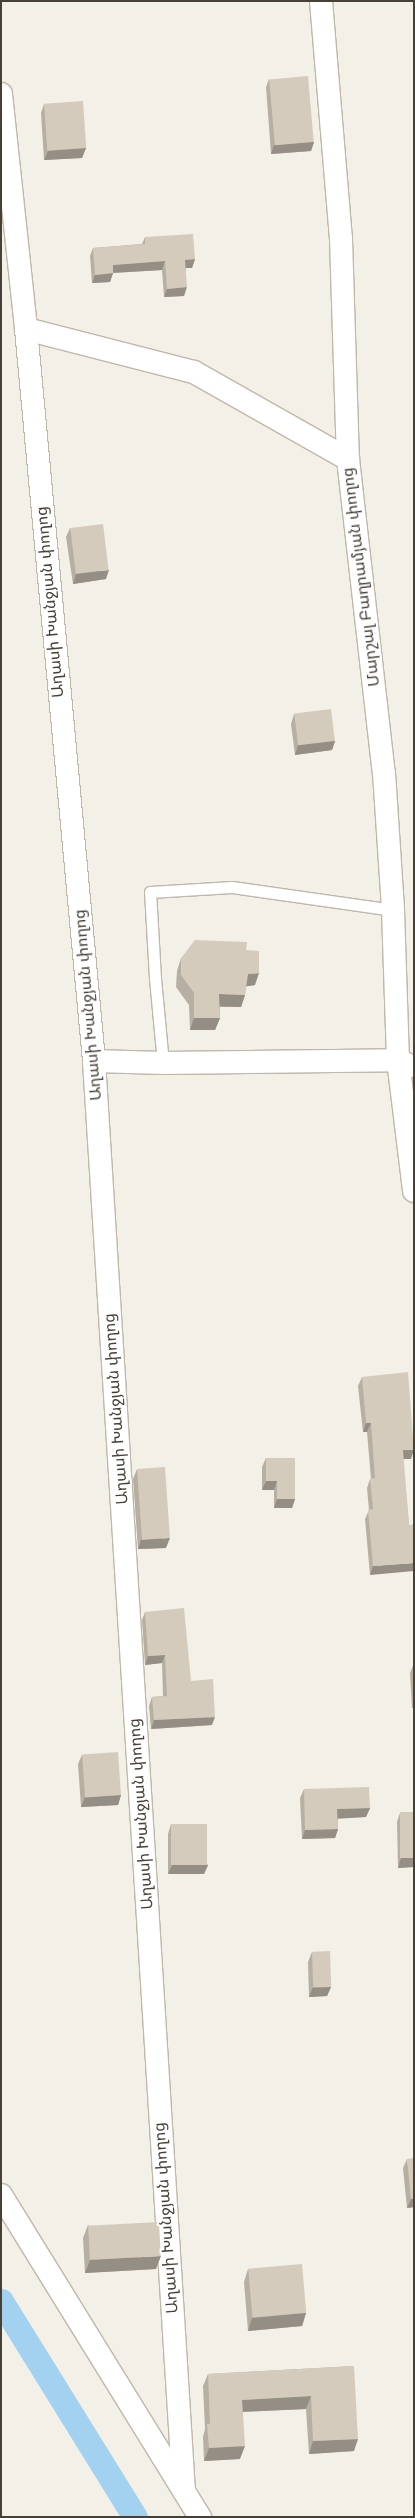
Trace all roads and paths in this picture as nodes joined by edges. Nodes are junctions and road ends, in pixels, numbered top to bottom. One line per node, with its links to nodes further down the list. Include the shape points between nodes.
1 (321, 1): 4 (street, via 342,239)
2 (1, 94): 3 (street)
3 (26, 329): 4 (street, Մարշալ Բաղրամյան փողոց, via 194,372); 6 (street, Աղասի Խանջյան փողոց)
4 (348, 459): 5 (street, Մարշալ Բաղրամյան փողոց, via 384,773)
5 (393, 910): 7 (lane, via 232,887 150,892); 8 (street, Մարշալ Բաղրամյան փողոց)
6 (94, 1061): 7 (street); 11 (street, Աղասի Խանջյան փողոց)
7 (163, 1063): 8 (street)
8 (406, 1064): 9 (street, Մարշալ Բաղրամյան փողոց)
9 (414, 1191)
10 (1, 2195): 11 (street)
11 (184, 2491): 12 (street)
12 (200, 2517)

